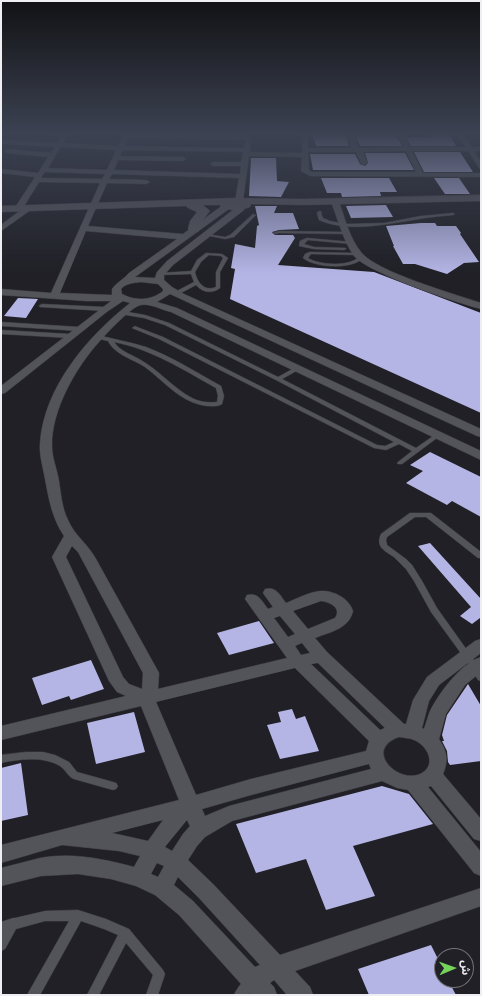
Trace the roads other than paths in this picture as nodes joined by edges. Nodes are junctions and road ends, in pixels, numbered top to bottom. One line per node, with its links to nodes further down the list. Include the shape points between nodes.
1 (37, 180): 13 (street)
2 (91, 180): 4 (street)
3 (241, 180): 9 (street)
4 (105, 182): 5 (street); 10 (street)
5 (152, 182)
6 (481, 198): 7 (street)
7 (335, 202): 9 (street); 17 (street)
8 (163, 204): 9 (street); 10 (street); 11 (street)
9 (235, 204): 11 (street); 19 (street); 22 (street)
10 (94, 206): 13 (street); 18 (street)
11 (192, 206): 19 (street, via 204,211 196,221)
12 (1, 209): 13 (street)
13 (23, 209): 20 (street)
14 (320, 212): 17 (lane, via 321,219 326,222)
15 (453, 214): 17 (lane)
16 (254, 215): 22 (lane, via 232,236 225,238)
17 (346, 227): 21 (lane); 24 (street)
18 (84, 228): 23 (street); 31 (street)
19 (194, 229): 23 (street)
20 (1, 230)
21 (275, 233)
22 (207, 235): 26 (street, via 170,263)
23 (183, 237): 27 (street)
24 (356, 251): 24 (lane, via 307,239 301,245 314,248); 24 (lane, via 310,253 305,258 309,262 350,264 356,262); 35 (street, via 384,271)
25 (193, 272): 26 (lane); 28 (lane); 28 (lane, via 196,264 207,255 226,257 218,272 218,288 205,290)
26 (159, 278): 27 (street); 29 (street)
27 (126, 282): 32 (street, via 117,288 118,295)
28 (197, 283): 29 (lane)
29 (172, 291): 33 (street, via 160,298); 45 (street)
30 (1, 292): 31 (street)
31 (54, 296): 32 (street)
32 (122, 298): 33 (street); 36 (street)
33 (141, 302): 37 (street); 46 (street, via 174,310)
34 (42, 306): 36 (lane)
35 (481, 306)
36 (105, 308): 40 (street)
37 (122, 313): 43 (street); 47 (lane, via 167,324)
38 (1, 324): 40 (lane)
39 (135, 328): 51 (lane, via 161,338 376,447 386,448)
40 (79, 329): 42 (street)
41 (1, 332): 42 (lane)
42 (70, 336): 48 (street)
43 (97, 337): 44 (lane); 55 (street, via 86,349 56,398 46,442 57,511)
44 (110, 340): 44 (lane, via 149,351 219,386 219,404 197,402 183,395 155,372 118,350)
45 (319, 358): 46 (street); 49 (street)
46 (298, 368): 47 (lane); 50 (street)
47 (278, 379): 51 (lane)
48 (1, 391)
49 (481, 433)
50 (438, 434): 52 (lane); 53 (street)
51 (398, 442): 52 (lane)
52 (415, 450): 54 (lane)
53 (481, 456)
54 (400, 463)
55 (70, 537): 67 (street, via 84,550 151,673 151,687); 67 (street, via 59,557 114,674 123,688)
56 (481, 556): 66 (lane, via 428,515 413,515 382,539 386,549 406,562 434,610)
57 (270, 593): 59 (street)
58 (252, 599): 60 (street)
59 (284, 609): 60 (street); 61 (street); 61 (street, via 320,596 330,597 341,603 345,617 340,622)
60 (265, 616): 62 (street)
61 (306, 636): 62 (street); 64 (street)
62 (286, 644): 65 (street)
63 (481, 645): 66 (street)
64 (321, 656): 65 (street); 68 (street)
65 (297, 661): 67 (street); 71 (street)
66 (476, 666): 68 (street, via 433,681); 70 (street, via 459,681 438,712)
67 (146, 698): 69 (street); 77 (street)
68 (406, 730): 70 (street); 71 (street, via 391,732)
69 (1, 733)
70 (430, 739): 74 (street, via 440,760)
71 (377, 748): 73 (street, via 379,767); 77 (street)
72 (1, 759): 76 (lane, via 36,756 57,760 68,766 74,776)
73 (384, 773): 75 (street, via 394,779); 78 (street, via 229,814 216,819)
74 (433, 775): 75 (street); 79 (street)
75 (414, 783): 84 (street)
76 (113, 786)
77 (190, 804): 78 (street); 80 (street); 81 (street, via 172,823)
78 (201, 830): 83 (street, via 189,841)
79 (481, 833)
80 (62, 837): 81 (street, via 119,842); 82 (street)
81 (154, 852): 83 (street); 86 (street)
82 (1, 854)
83 (177, 863): 87 (street); 94 (street)
84 (481, 867)
85 (1, 877): 86 (street, via 41,867 78,865)
86 (139, 878): 87 (street)
87 (162, 888): 95 (street, via 186,908)
88 (481, 897): 94 (street)
89 (78, 915): 90 (lane, via 46,916); 92 (lane); 96 (lane)
90 (13, 923): 91 (lane); 93 (lane)
91 (1, 927)
92 (125, 933): 97 (lane); 98 (lane, via 159,974)
93 (1, 945)
94 (277, 967): 95 (street); 99 (street)
95 (253, 990)
96 (33, 995)
97 (93, 995)
98 (152, 995)
99 (302, 995)

